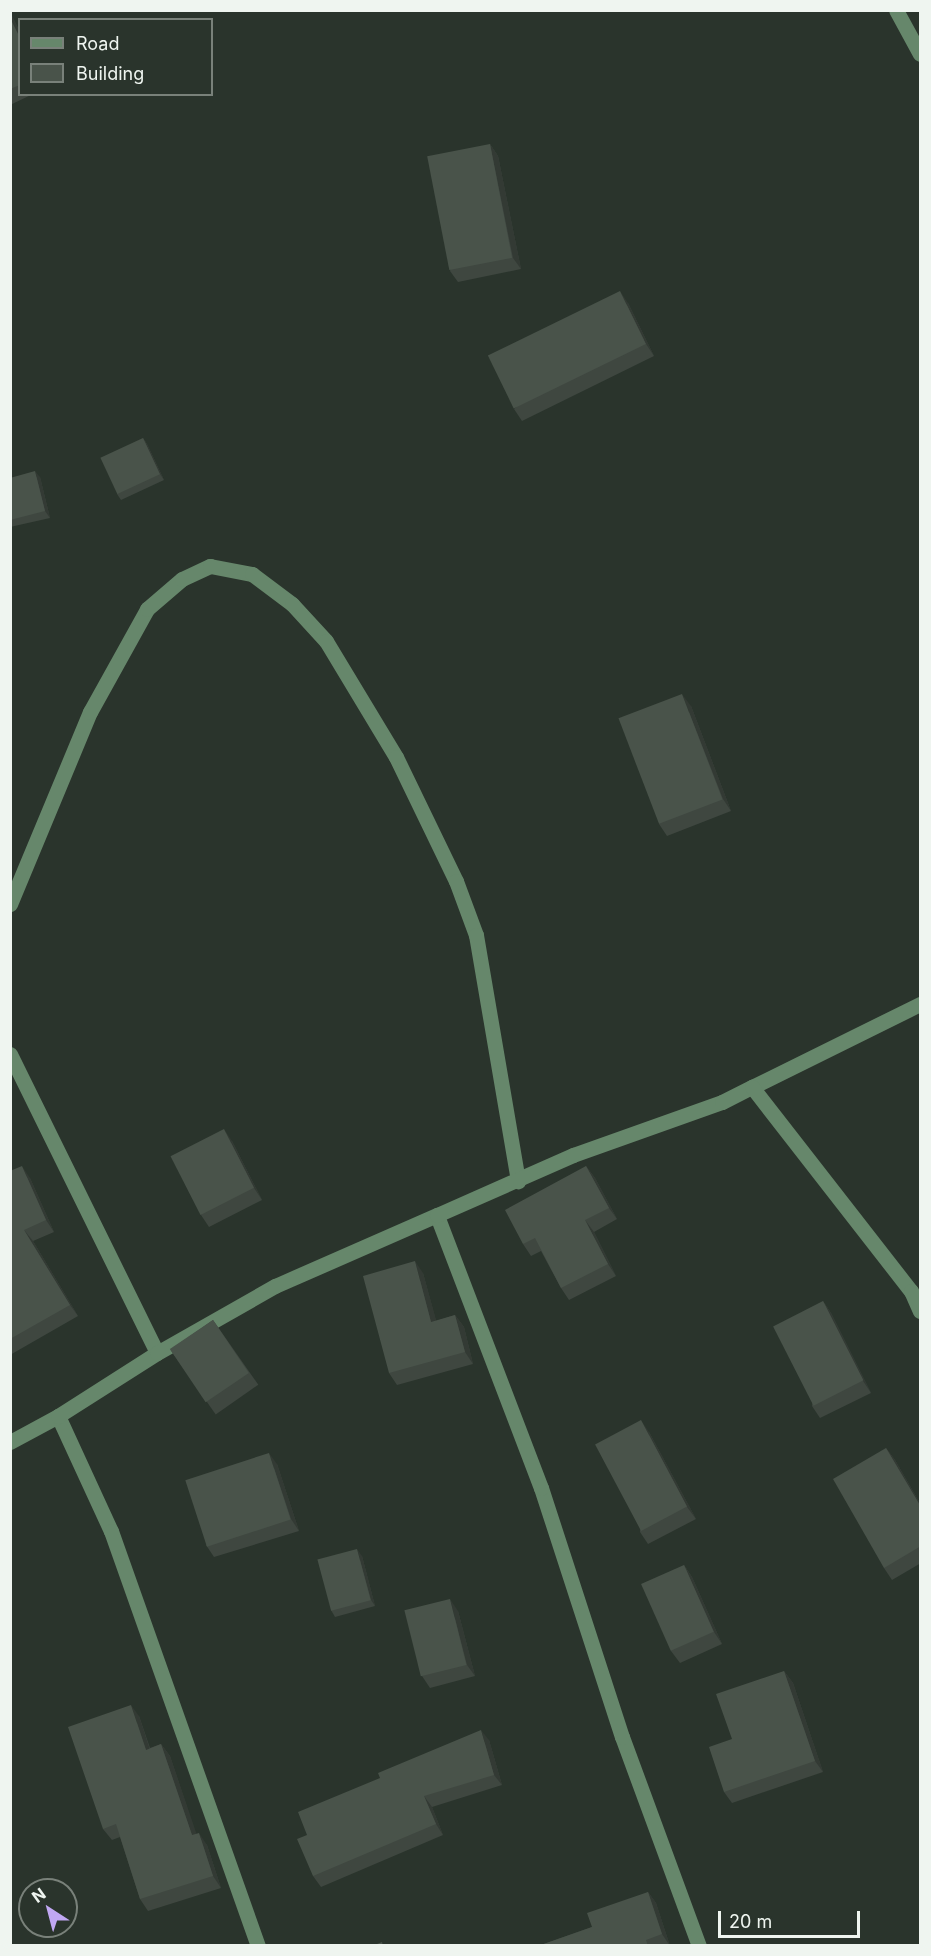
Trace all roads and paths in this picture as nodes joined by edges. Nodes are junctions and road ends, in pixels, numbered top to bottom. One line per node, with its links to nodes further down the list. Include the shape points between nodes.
1 (896, 10): 2 (street)
2 (921, 54)
3 (10, 904): 7 (street, via 90,712 147,609 182,579 210,566 252,574 292,604 326,641 396,757 456,881 476,935)
4 (921, 1004): 6 (street)
5 (10, 1054): 10 (street)
6 (752, 1087): 7 (street, via 722,1102 573,1155); 9 (street, via 912,1291)
7 (518, 1181): 8 (street)
8 (437, 1215): 10 (street, via 275,1286); 14 (street, via 541,1488 622,1737)
9 (921, 1311)
10 (157, 1353): 11 (street)
11 (58, 1416): 12 (street); 13 (street, via 111,1532)
12 (10, 1442)
13 (258, 1946)
14 (699, 1946)

